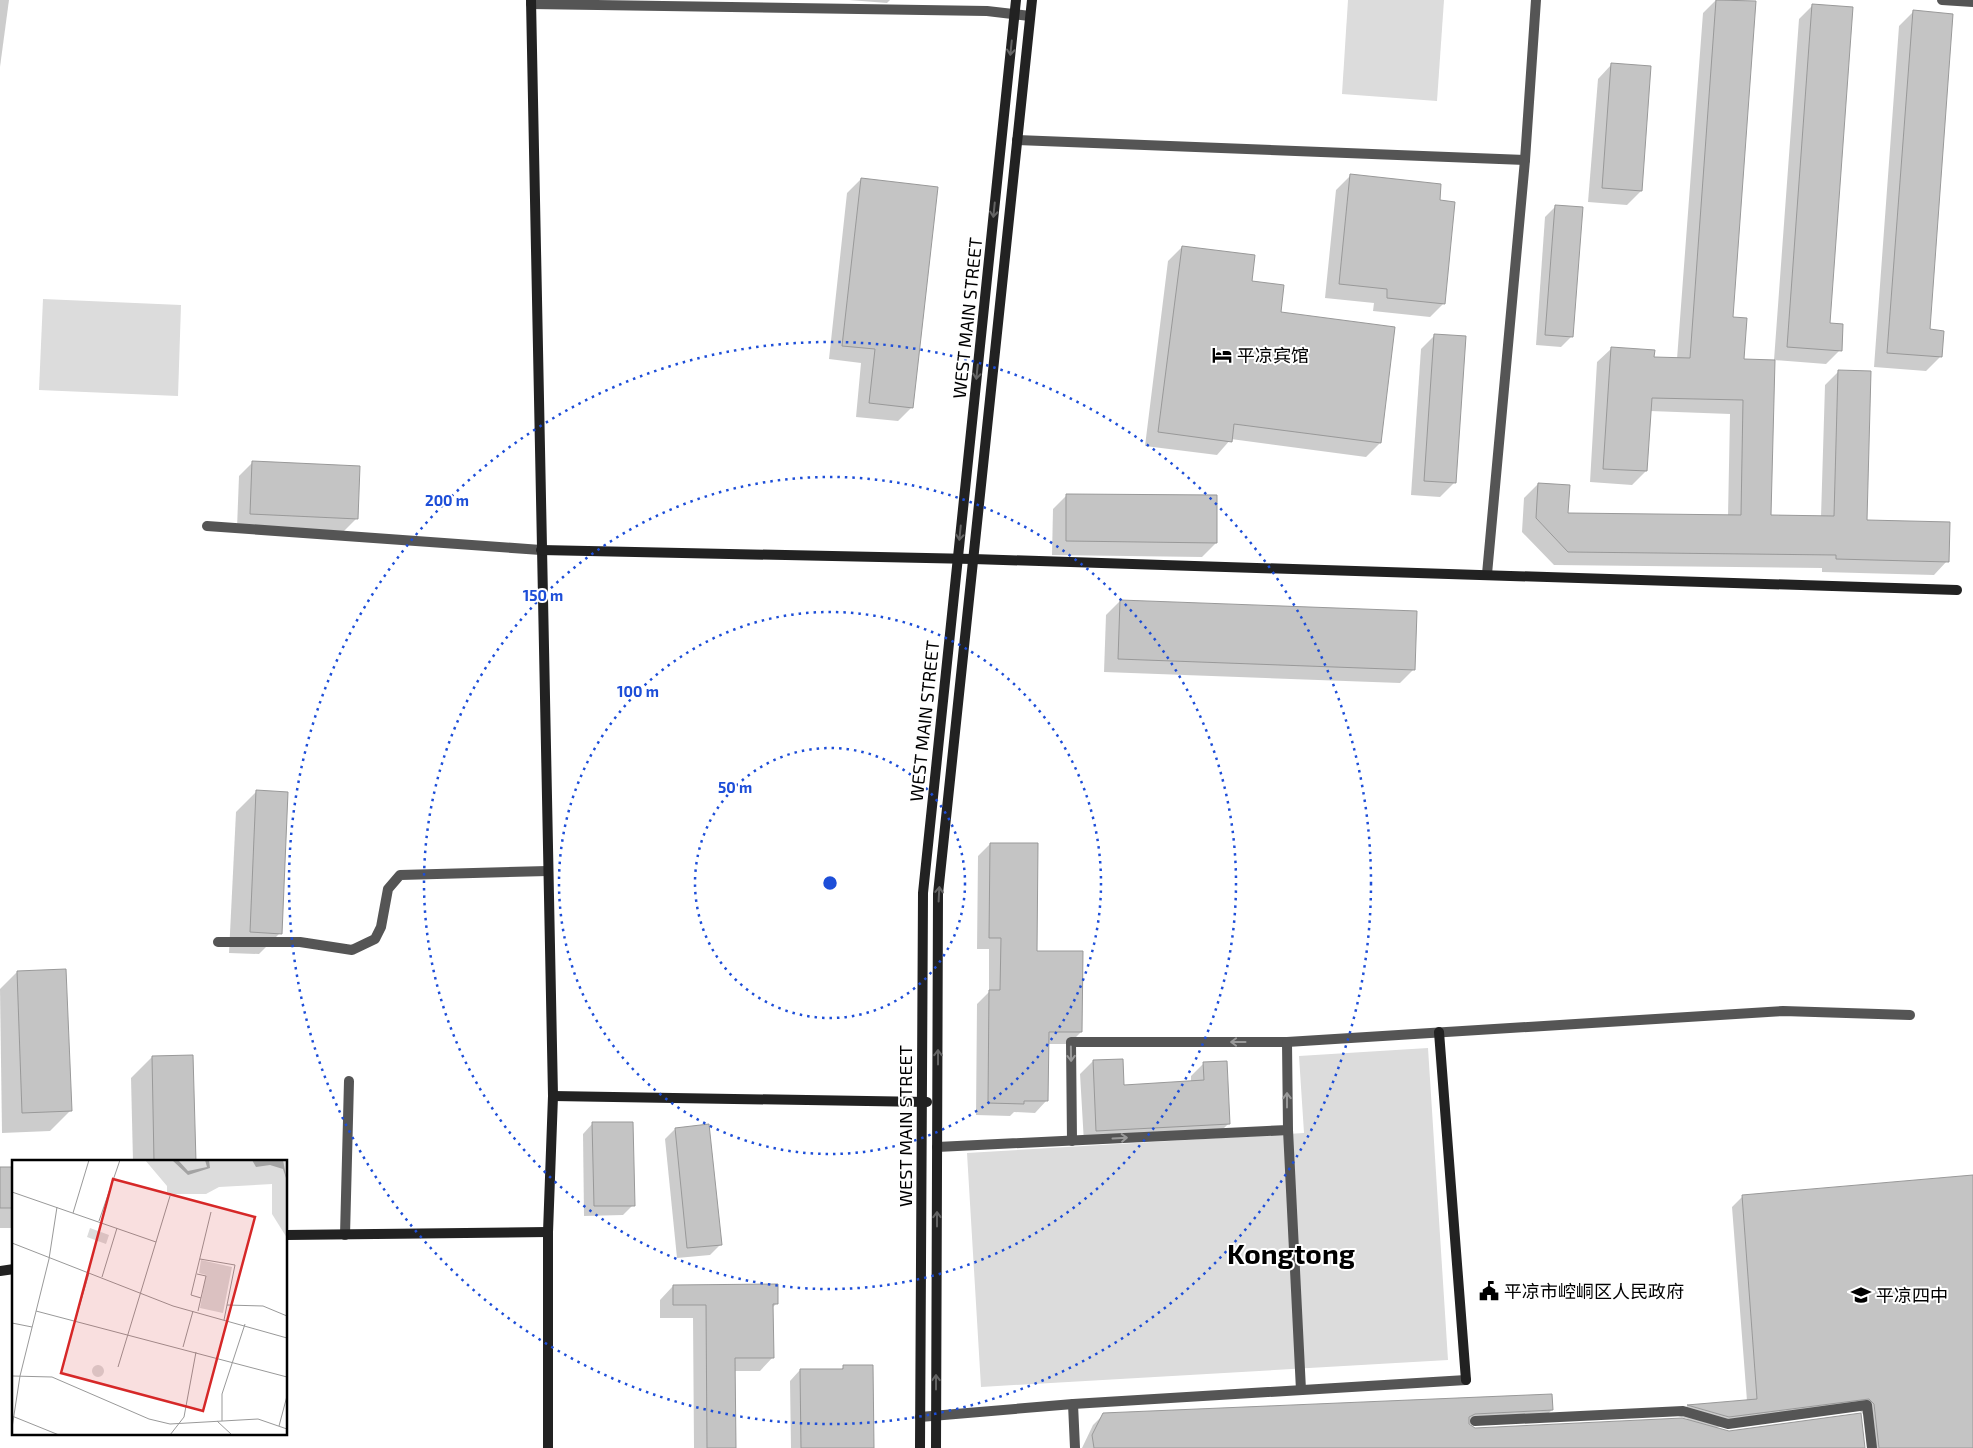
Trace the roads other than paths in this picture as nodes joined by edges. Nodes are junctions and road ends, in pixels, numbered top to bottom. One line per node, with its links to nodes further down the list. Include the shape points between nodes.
1 (1016, 0): 7 (street, WEST MAIN STREET)
2 (1032, 0): 8 (street, WEST MAIN STREET)
3 (1536, 0): 10 (street)
4 (1942, 0): 6 (street)
5 (531, 2): 7 (street); 12 (street)
6 (1973, 2)
7 (1015, 14): 8 (street); 13 (street, WEST MAIN STREET, one-way to 13)
8 (1030, 16): 9 (street, WEST MAIN STREET)
9 (1017, 140): 10 (street); 14 (street, WEST MAIN STREET)
10 (1525, 160): 15 (street)
11 (207, 526): 12 (street)
12 (541, 550): 13 (street); 17 (street)
13 (958, 559): 14 (street); 24 (street, WEST MAIN STREET, via 922,893)
14 (974, 559): 15 (street); 25 (street, WEST MAIN STREET, one-way to 14, via 938,894)
15 (1487, 574): 16 (street)
16 (1956, 590)
17 (548, 871): 18 (street, via 400,875 388,889 381,927 375,939 352,950 300,942); 23 (street)
18 (218, 942)
19 (1910, 1015): 20 (street, via 1784,1011)
20 (1439, 1032): 21 (street); 32 (street, via 1466,1380)
21 (1287, 1042): 26 (street, one-way to 21); 27 (street, one-way to 27, via 1070,1042)
22 (349, 1081): 30 (street)
23 (554, 1096): 24 (street); 29 (street)
24 (922, 1102): 25 (street); 35 (street, WEST MAIN STREET)
25 (937, 1103): 28 (street, WEST MAIN STREET)
26 (1288, 1130): 27 (street, one-way to 26); 32 (street)
27 (1072, 1140): 28 (street)
28 (937, 1147): 34 (street, WEST MAIN STREET, one-way to 28)
29 (548, 1232): 30 (street); 37 (street)
30 (345, 1235): 31 (street)
31 (288, 1236)
32 (1301, 1390): 33 (street)
33 (1073, 1404): 34 (street); 40 (street)
34 (936, 1416): 35 (street); 39 (street, WEST MAIN STREET)
35 (920, 1417): 38 (street, WEST MAIN STREET)
36 (1475, 1421): 41 (street, via 1682,1411 1728,1424 1867,1405)
37 (548, 1448)
38 (920, 1448)
39 (936, 1448)
40 (1075, 1448)
41 (1872, 1448)

